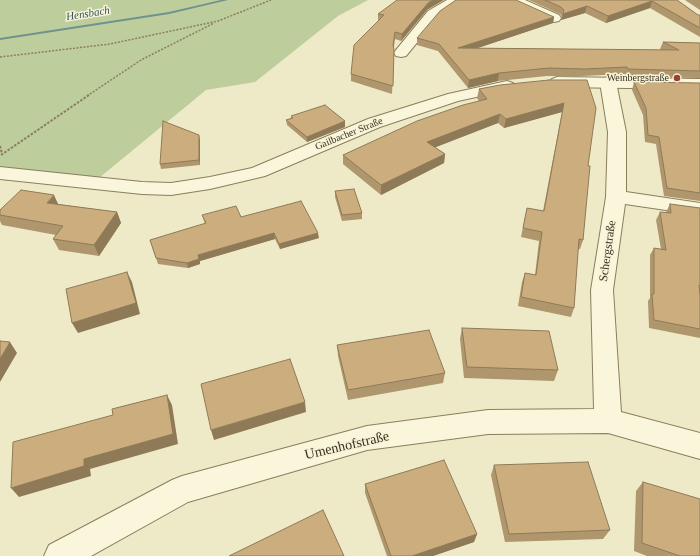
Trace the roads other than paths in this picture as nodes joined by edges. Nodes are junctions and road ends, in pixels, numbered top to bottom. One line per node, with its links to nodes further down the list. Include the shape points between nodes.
1 (456, 0): 4 (street, via 433,14)
2 (514, 0): 3 (street)
3 (554, 18)
4 (401, 53)
5 (608, 82): 6 (street, Gailbacher Straße); 7 (street, Gailbacher Straße, via 498,87 454,97 374,123 258,172 210,184 171,189 142,188); 8 (street, Schergstraße, via 617,132)
6 (700, 84)
7 (0, 173)
8 (616, 198): 9 (street); 10 (street, Schergstraße, via 602,290)
9 (700, 208)
10 (608, 422): 11 (street, Umenhofstraße); 12 (street, Umenhofstraße, via 488,422 367,438 182,490)
11 (700, 446)
12 (60, 556)

